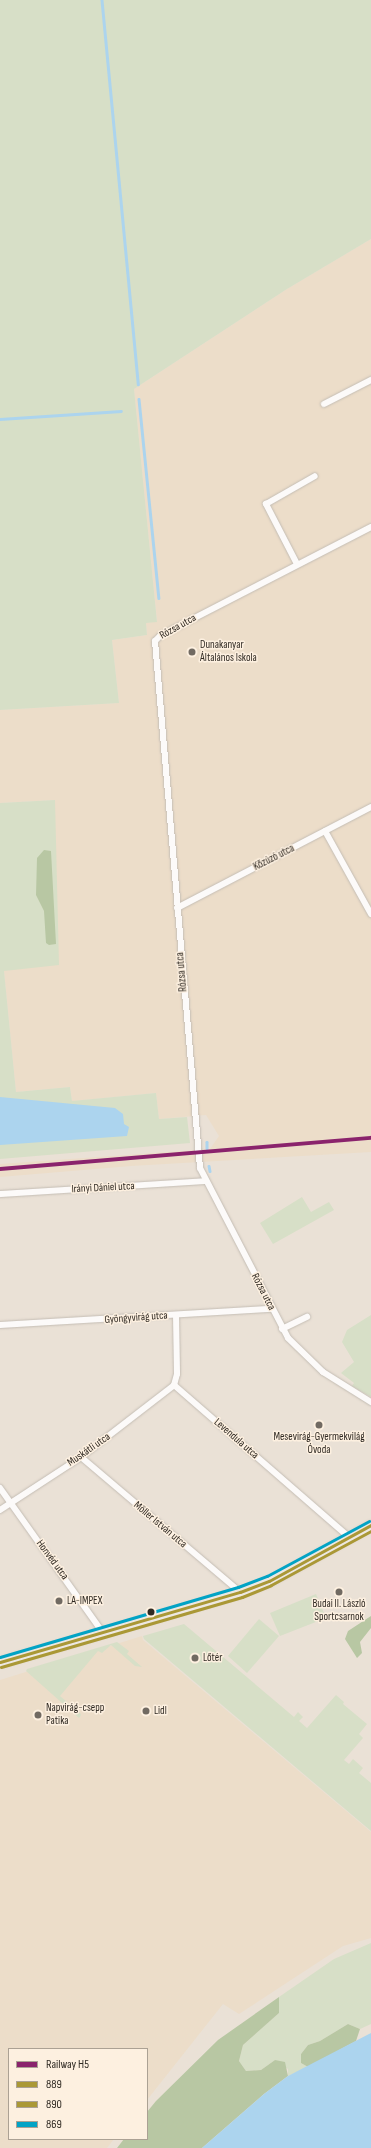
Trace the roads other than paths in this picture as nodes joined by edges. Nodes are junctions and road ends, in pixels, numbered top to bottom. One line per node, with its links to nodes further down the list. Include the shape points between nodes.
1 (371, 380): 2 (street)
2 (324, 404)
3 (315, 476): 5 (street, via 266,504)
4 (371, 527): 5 (street, Rózsa utca)
5 (296, 564): 8 (street, Rózsa utca, via 155,641)
6 (371, 807): 7 (street, Kőzúzó utca)
7 (325, 831): 8 (street, Kőzúzó utca); 9 (street)
8 (177, 908): 10 (street, Rózsa utca, via 199,1163)
9 (371, 914)
10 (206, 1181): 11 (street, Irányi Dániel utca); 12 (street, Rózsa utca)
11 (0, 1194)
12 (272, 1309): 13 (street, Gyöngyvirág utca); 16 (street, Rózsa utca)
13 (176, 1315): 15 (street, Gyöngyvirág utca); 17 (street)
14 (307, 1317): 16 (street)
15 (0, 1325)
16 (282, 1329): 18 (street, Rózsa utca, via 299,1351 318,1368)
17 (174, 1385): 19 (street, Muskátli utca); 24 (street, Levendula utca)
18 (371, 1402)
19 (80, 1457): 21 (street, Muskátli utca); 25 (street, Möller István utca)
20 (0, 1488): 21 (street, Honvéd utca)
21 (11, 1504): 22 (street, Muskátli utca); 26 (street, Honvéd utca)
22 (0, 1510)
23 (371, 1525): 24 (main road)
24 (350, 1538): 25 (main road, via 269,1581)
25 (240, 1592): 26 (main road)
26 (103, 1633): 27 (main road)
27 (0, 1662)

